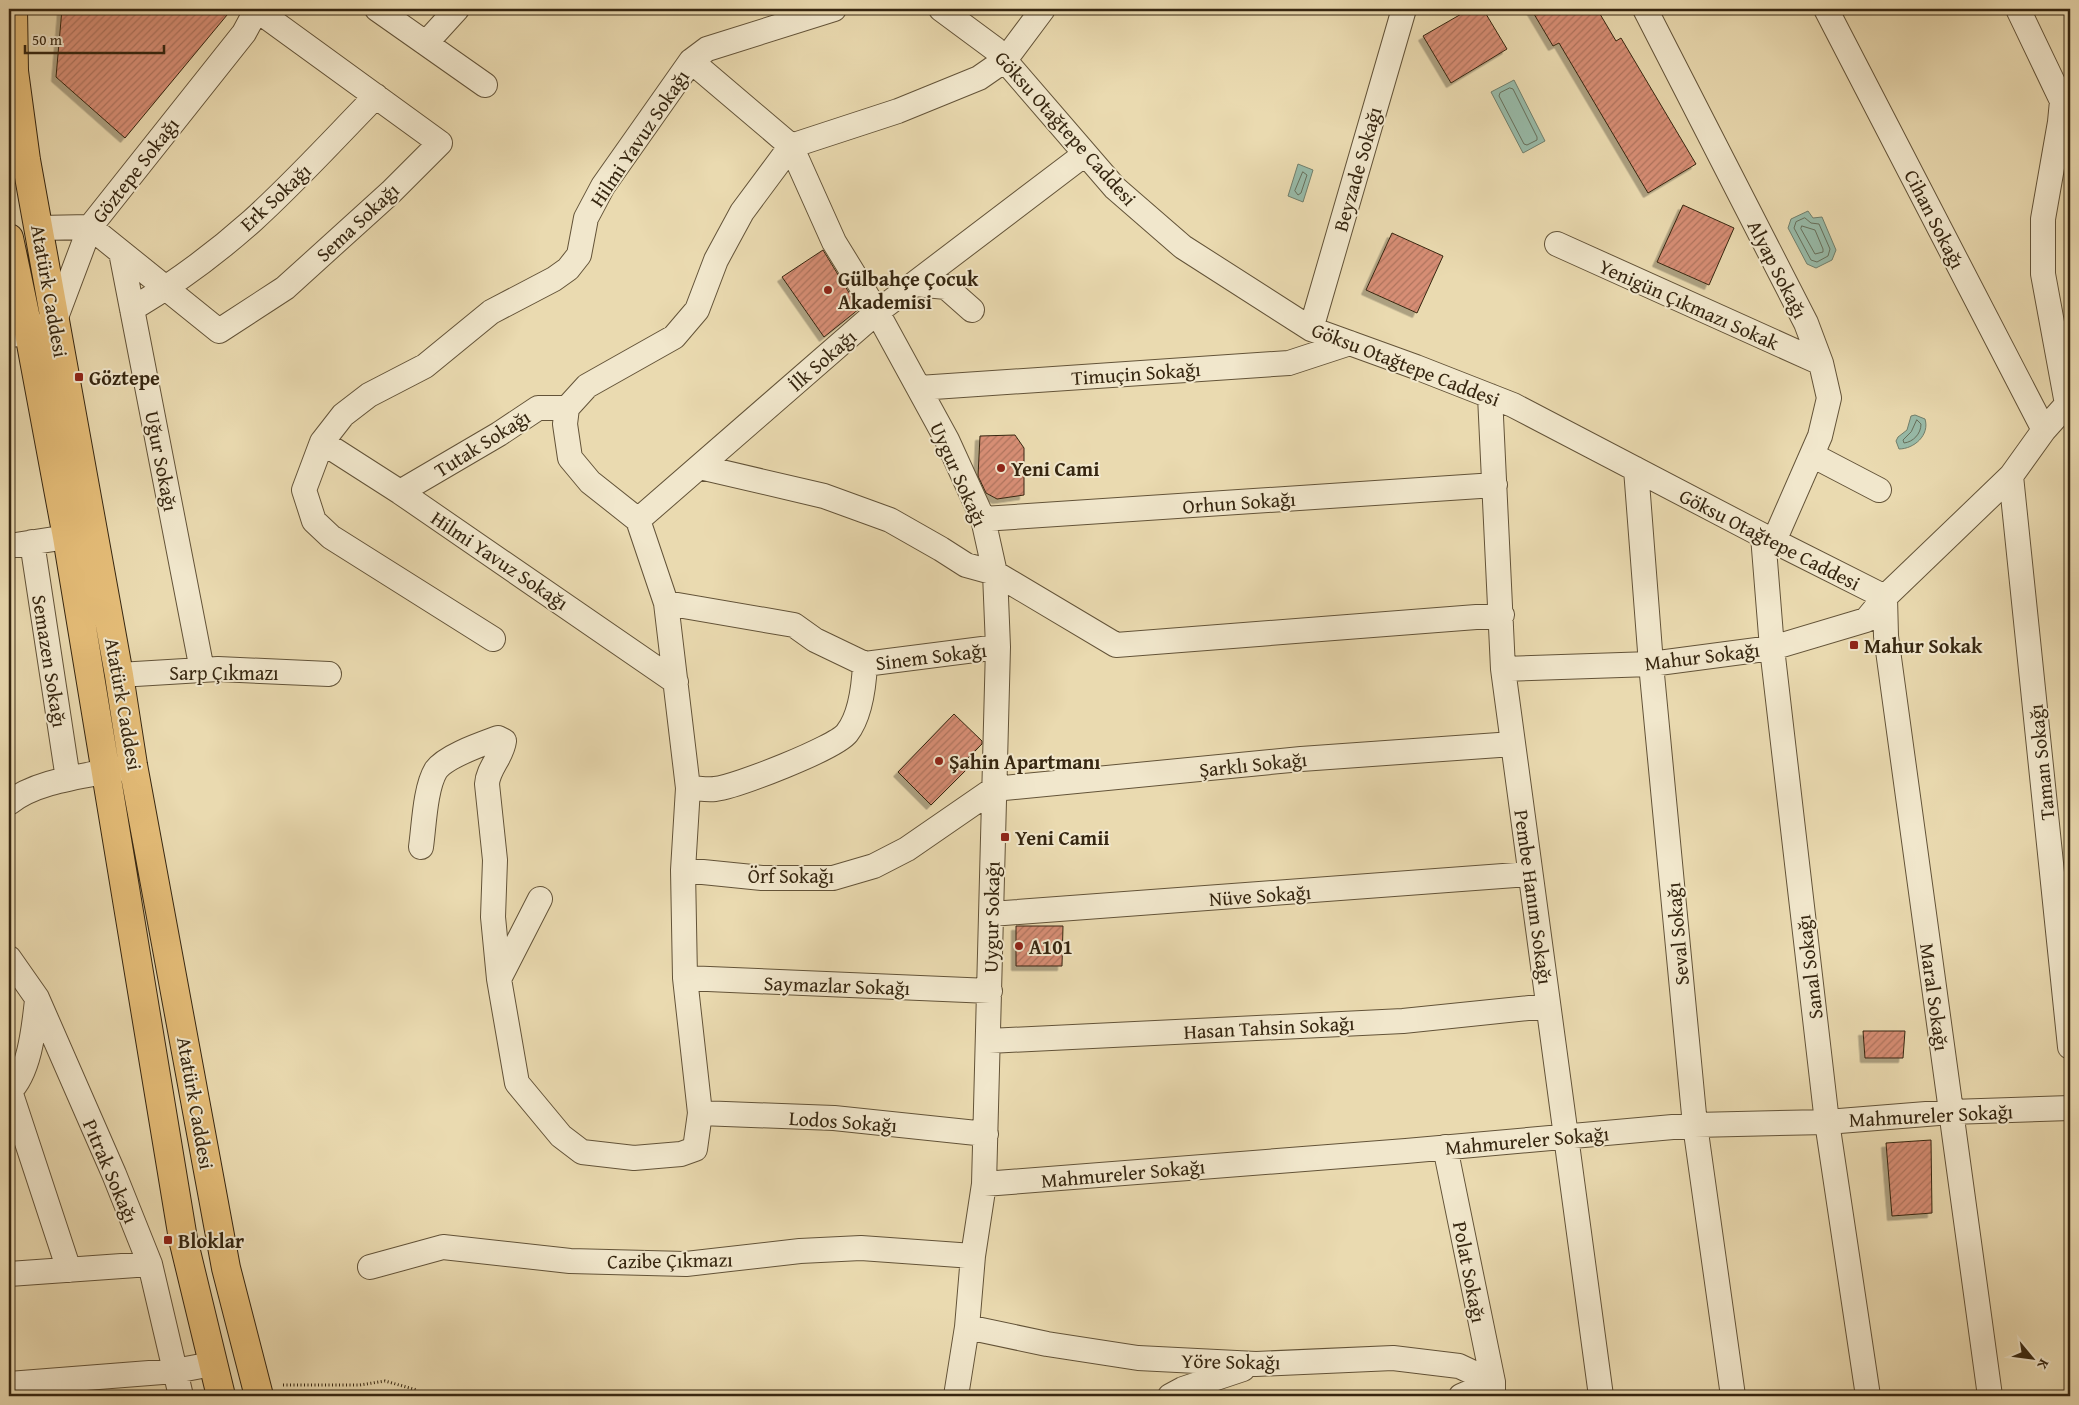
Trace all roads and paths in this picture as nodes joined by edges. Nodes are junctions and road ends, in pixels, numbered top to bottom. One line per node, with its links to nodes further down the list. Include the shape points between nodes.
1 (13, 9): 21 (main road, Atatürk Caddesi, via 14,71)
2 (257, 9): 16 (street, Sema Sokağı); 20 (street, Göztepe Sokağı, via 244,33)
3 (377, 9): 12 (street)
4 (457, 9): 12 (street)
5 (834, 9): 14 (street, Hilmi Yavuz Sokağı, via 707,49)
6 (941, 9): 13 (street, Göksu Otağtepe Caddesi, via 995,49)
7 (1043, 9): 13 (street)
8 (1404, 9): 31 (street, Beyzade Sokağı)
9 (1644, 9): 34 (street, Alyap Sokağı, via 1806,323)
10 (1826, 9): 39 (street, Cihan Sokağı)
11 (2018, 9): 17 (street)
12 (426, 43): 15 (street)
13 (1004, 60): 18 (street, via 980,78 898,111); 19 (street, Göksu Otağtepe Caddesi)
14 (690, 62): 18 (street); 40 (street, Hilmi Yavuz Sokağı, via 603,186 586,218 579,255 568,269 491,312 425,366 368,394 343,415)
15 (485, 85)
16 (376, 96): 26 (street, Erk Sokağı, via 251,221); 26 (street, Sema Sokağı, via 440,142 391,192 285,288 219,331)
17 (2066, 105): 37 (street, via 2060,122 2043,219 2043,274)
18 (791, 146): 29 (street, Uygur Sokağı, via 834,242); 38 (street, via 742,212 716,260 697,310 674,337 587,386)
19 (1085, 154): 25 (street, İlk Sokağı); 31 (street, Göksu Otağtepe Caddesi, via 1114,188 1183,247)
20 (90, 227): 21 (street); 24 (street, Sema Sokağı); 30 (street, Göztepe Sokağı)
21 (39, 228): 30 (main road, Atatürk Caddesi)
22 (9, 238): 32 (main road, Atatürk Caddesi)
23 (1557, 244): 34 (street, Yenigün Çıkmazı Sokak)
24 (121, 252): 26 (street, Sema Sokağı); 27 (street, Uğur Sokağı)
25 (915, 284): 28 (street, via 946,287); 29 (street, İlk Sokağı)
26 (166, 288): 27 (street, Erk Sokağı)
27 (132, 309): 64 (street, Uğur Sokağı)
28 (972, 310)
29 (877, 312): 35 (street, Uygur Sokağı); 42 (street, İlk Sokağı)
30 (55, 320): 32 (street); 65 (main road, Atatürk Caddesi)
31 (1311, 329): 33 (street, Göksu Otağtepe Caddesi)
32 (19, 334): 50 (main road, Atatürk Caddesi)
33 (1350, 343): 35 (street, Timuçin Sokağı, via 1290,363); 36 (street, Göksu Otağtepe Caddesi)
34 (1822, 363): 41 (street, Alyap Sokağı, via 1829,398)
35 (919, 388): 48 (street, Uygur Sokağı)
36 (1490, 396): 43 (street, Göksu Otağtepe Caddesi); 45 (street, Pembe Hanım Sokağı)
37 (2068, 403): 39 (street, Mahur Sokağı)
38 (567, 408): 47 (street, Tutak Sokağı, via 538,408); 49 (street, via 565,424 570,458 590,482)
39 (2044, 430): 44 (street, Mahur Sokağı)
40 (322, 442): 47 (street, Hilmi Yavuz Sokağı); 58 (street, Hilmi Yavuz Sokağı, via 304,490 314,521 331,537)
41 (1812, 455): 46 (street); 51 (street, Alyap Sokağı)
42 (700, 467): 49 (street, İlk Sokağı); 54 (street, via 824,496 890,520 966,565)
43 (1636, 469): 51 (street, Göksu Otağtepe Caddesi); 62 (street, Seval Sokağı)
44 (2011, 476): 55 (street, Mahur Sokağı); 87 (street, Taman Sokağı)
45 (1495, 485): 48 (street, Orhun Sokağı); 57 (street, Pembe Hanım Sokağı)
46 (1879, 490)
47 (400, 492): 67 (street, Hilmi Yavuz Sokağı)
48 (983, 519): 54 (street, Uygur Sokağı)
49 (638, 520): 56 (street)
50 (67, 537): 52 (street); 70 (main road, Atatürk Caddesi)
51 (1769, 538): 55 (street, Göksu Otağtepe Caddesi); 60 (street, Sanal Sokağı)
52 (32, 542): 53 (street); 71 (street, Semazen Sokağı)
53 (9, 546)
54 (995, 573): 57 (street, via 1116,645); 59 (street, Uygur Sokağı)
55 (1885, 597): 60 (street, Mahur Sokağı, via 1866,620); 90 (street, Maral Sokağı, via 1886,636)
56 (666, 603): 61 (street, Sinem Sokağı, via 794,625 815,640); 67 (street)
57 (1502, 615): 63 (street, Pembe Hanım Sokağı)
58 (493, 639)
59 (998, 647): 61 (street, Sinem Sokağı); 73 (street, Uygur Sokağı)
60 (1772, 648): 62 (street, Mahur Sokağı); 92 (street, Sanal Sokağı)
61 (865, 664): 72 (street, via 861,702 847,734 831,746 739,783 714,789)
62 (1651, 664): 63 (street, Mahur Sokağı); 93 (street, Seval Sokağı)
63 (1504, 669): 68 (street, Pembe Hanım Sokağı)
64 (202, 670): 65 (street, Sarp Çıkmazı); 66 (street, Sarp Çıkmazı)
65 (119, 674): 69 (main road, Atatürk Caddesi)
66 (329, 674)
67 (676, 682): 72 (street)
68 (1513, 744): 73 (street, Şarklı Sokağı, via 1301,759); 77 (street, Pembe Hanım Sokağı)
69 (133, 765): 70 (street); 112 (main road, Atatürk Caddesi, via 226,1268)
70 (106, 772): 71 (street); 104 (main road, Atatürk Caddesi, via 183,1239)
71 (68, 779): 74 (street, via 20,794)
72 (688, 788): 76 (street)
73 (994, 790): 76 (street, Örf Sokağı, via 907,849 874,866 833,878 762,878); 79 (street, Uygur Sokağı)
74 (9, 802)
75 (421, 847): 82 (street, via 430,789 437,769 456,755 498,738 504,741 487,784 495,860 494,917)
76 (684, 870): 81 (street)
77 (1530, 874): 79 (street, Nüve Sokağı); 85 (street, Pembe Hanım Sokağı)
78 (540, 900): 82 (street)
79 (991, 914): 83 (street, Uygur Sokağı)
80 (9, 958): 84 (street, Pıtrak Sokağı)
81 (685, 978): 83 (street, Saymazlar Sokağı); 91 (street)
82 (499, 980): 91 (street, via 517,1083 561,1136 582,1152 634,1158 681,1154 694,1149)
83 (990, 992): 86 (street, Uygur Sokağı)
84 (37, 998): 88 (street, via 32,1045); 99 (street, Pıtrak Sokağı)
85 (1548, 1006): 86 (street, Hasan Tahsin Sokağı, via 1403,1021); 95 (street, Pembe Hanım Sokağı)
86 (989, 1042): 94 (street, Uygur Sokağı)
87 (2070, 1047)
88 (10, 1091): 101 (street)
89 (2070, 1108): 90 (street, Mahmureler Sokağı)
90 (1951, 1112): 92 (street, Mahmureler Sokağı); 120 (street, Maral Sokağı)
91 (700, 1113): 94 (street, Lodos Sokağı, via 834,1118)
92 (1827, 1122): 93 (street, Mahmureler Sokağı); 119 (street, Sanal Sokağı)
93 (1695, 1125): 95 (street, Mahmureler Sokağı); 118 (street, Seval Sokağı)
94 (986, 1134): 97 (street, Uygur Sokağı)
95 (1566, 1136): 96 (street, Mahmureler Sokağı); 117 (street, Pembe Hanım Sokağı)
96 (1445, 1147): 97 (street, Mahmureler Sokağı); 109 (street, Polat Sokağı)
97 (984, 1184): 98 (street, Uygur Sokağı)
98 (972, 1256): 100 (street, Cazibe Çıkmazı, via 861,1248 800,1251 686,1264 570,1261 443,1247); 103 (street, Uygur Sokağı)
99 (150, 1264): 101 (street); 106 (street, Pıtrak Sokağı)
100 (370, 1267)
101 (70, 1270): 102 (street)
102 (9, 1274)
103 (967, 1327): 105 (street, Yöre Sokağı, via 1138,1358); 114 (street, Uygur Sokağı)
104 (212, 1364): 106 (street); 111 (main road, Atatürk Caddesi)
105 (1256, 1364): 109 (street, Yöre Sokağı, via 1393,1358 1459,1366); 115 (street)
106 (175, 1371): 107 (street); 110 (street, Pıtrak Sokağı)
107 (9, 1384)
108 (283, 1385): 113 (path, via 360,1385 385,1381 417,1390)
109 (1491, 1391): 116 (street)
110 (181, 1396)
111 (221, 1396)
112 (259, 1396)
113 (415, 1396)
114 (956, 1396)
115 (1170, 1396)
116 (1461, 1396)
117 (1601, 1396)
118 (1734, 1396)
119 (1868, 1396)
120 (1990, 1396)

